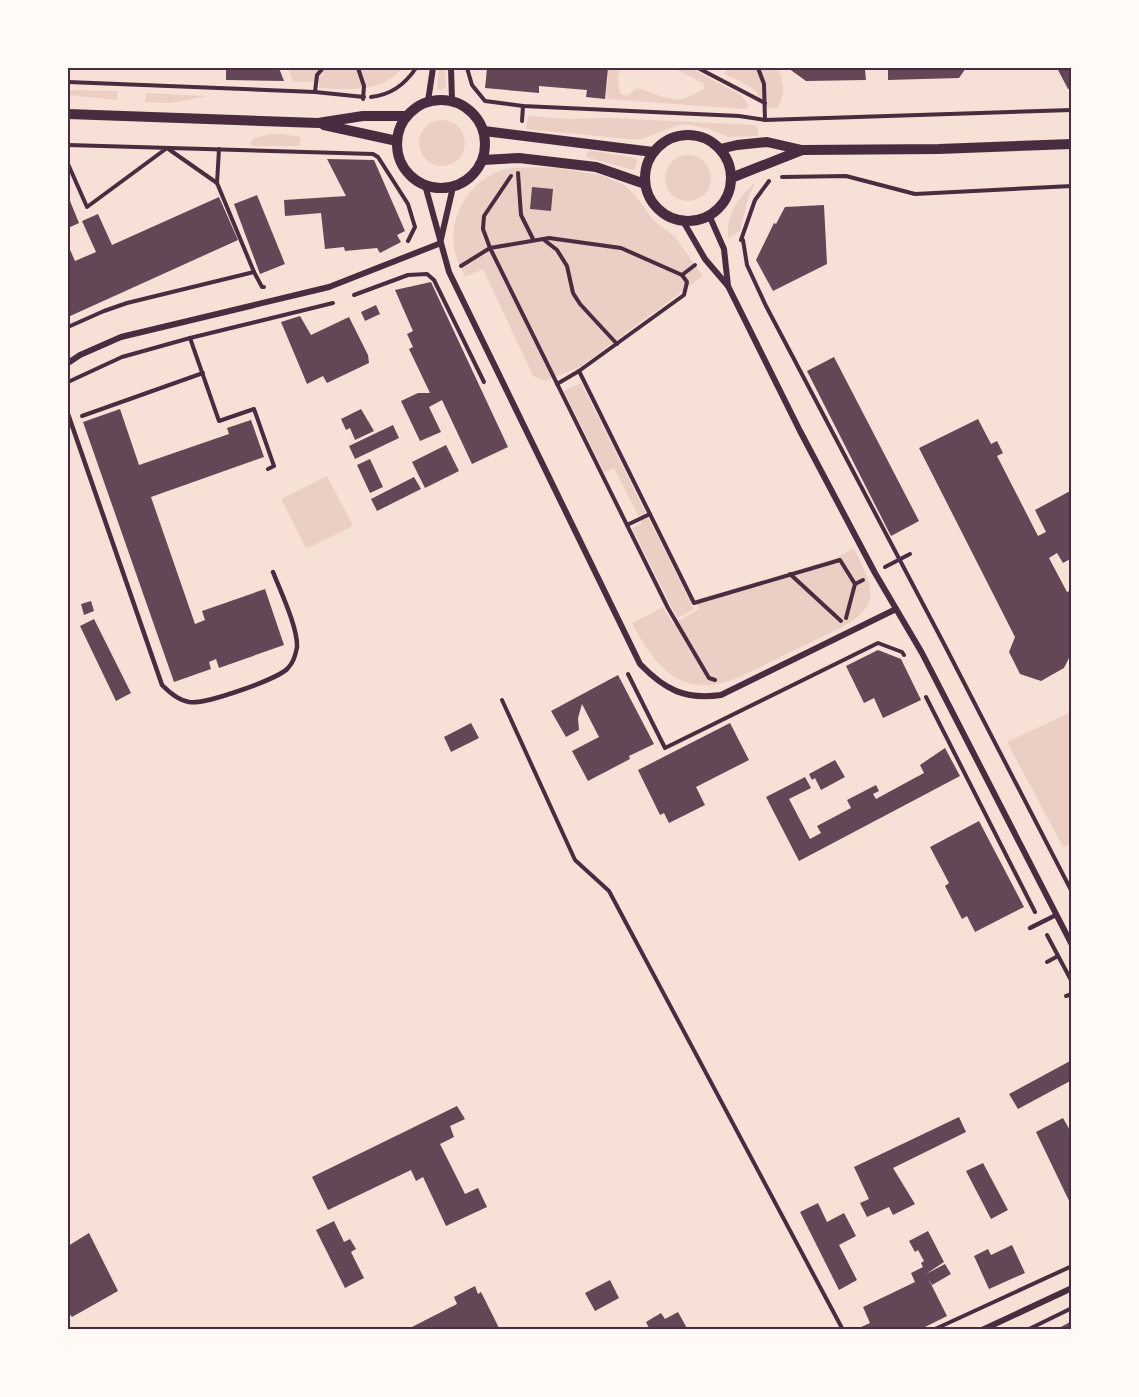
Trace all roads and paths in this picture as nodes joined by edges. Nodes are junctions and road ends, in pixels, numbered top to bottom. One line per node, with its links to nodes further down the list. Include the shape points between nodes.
1 (323, 68): 9 (path, via 317,75)
2 (358, 68): 10 (path)
3 (416, 68): 10 (path, via 391,92)
4 (433, 68): 12 (street)
5 (452, 68): 11 (street)
6 (467, 68): 14 (path, via 472,85 485,101 523,106 765,120)
7 (698, 68): 13 (path)
8 (68, 82): 9 (path)
9 (315, 92): 10 (path)
10 (363, 97)
11 (452, 100): 12 (street); 18 (street, via 466,106)
12 (428, 101): 16 (street)
13 (765, 103)
14 (1071, 110)
15 (68, 114): 17 (street)
16 (407, 116): 17 (street, via 363,116); 19 (street)
17 (318, 123): 19 (street)
18 (484, 130): 26 (street); 27 (street)
19 (397, 141): 33 (street, via 404,168)
20 (1071, 144): 25 (street)
21 (68, 145): 22 (path)
22 (167, 148): 23 (path); 28 (path, via 87,207); 31 (path)
23 (219, 149): 31 (path); 40 (path, via 373,154 408,204 415,226)
24 (720, 149): 25 (street, via 767,142); 26 (street, via 693,135 678,136); 30 (street)
25 (802, 150): 30 (street)
26 (653, 152): 32 (street)
27 (483, 160): 32 (street, via 519,158 596,167); 35 (street, via 476,172)
28 (68, 164)
29 (518, 173): 42 (path, via 508,178 484,216 483,229)
30 (731, 178): 36 (street, via 721,206)
31 (217, 183): 46 (path)
32 (645, 184): 37 (street, via 658,209)
33 (425, 185): 35 (street); 41 (street)
34 (1071, 186): 39 (path, via 915,194 846,176 786,177 770,181 754,200)
35 (453, 187): 41 (street)
36 (709, 215): 37 (street); 43 (street)
37 (683, 221): 44 (street)
38 (542, 238): 42 (path); 47 (path, via 621,248); 54 (path, via 567,267 580,304)
39 (743, 240): 43 (path); 67 (path, via 747,265 766,306)
40 (407, 242)
41 (441, 243): 55 (street, via 329,287 121,337); 71 (street, via 449,272 640,664 656,681 688,695 721,694)
42 (490, 248): 45 (path); 59 (path)
43 (724, 249): 49 (street)
44 (705, 259): 47 (path); 49 (street)
45 (464, 265)
46 (254, 272): 48 (path, via 262,287); 52 (path, via 128,303)
47 (682, 275): 54 (path, via 687,282 684,294)
48 (272, 285)
49 (728, 286): 71 (street, via 800,431)
50 (353, 296): 60 (path, via 408,275 427,274 434,280)
51 (342, 300): 53 (path)
52 (68, 327)
53 (190, 338): 57 (path); 58 (path, via 122,357)
54 (617, 344): 56 (path)
55 (68, 363)
56 (579, 371): 59 (path); 64 (path)
57 (203, 373): 62 (path); 63 (path, via 219,421 254,409 274,466)
58 (68, 382)
59 (557, 384): 65 (path)
60 (486, 387)
61 (68, 414): 62 (lane)
62 (70, 420): 68 (lane, via 162,685 178,699 204,702 288,669 297,647 295,633)
63 (268, 469)
64 (650, 514): 65 (path); 69 (path, via 694,603)
65 (627, 525): 75 (path, via 668,608 709,678)
66 (910, 554): 67 (path)
67 (899, 560): 78 (path)
68 (273, 572)
69 (790, 574): 70 (path, via 840,560); 72 (path, via 844,621)
70 (855, 584)
71 (896, 609): 79 (street)
72 (832, 627)
73 (908, 661): 74 (path, via 902,652 878,643 665,748)
74 (628, 673)
75 (721, 679)
76 (923, 692): 80 (path)
77 (502, 700): 91 (path, via 575,860 609,891)
78 (1071, 892)
79 (1056, 915): 80 (lane); 82 (street)
80 (1040, 923): 81 (lane); 83 (path)
81 (1030, 928)
82 (1071, 945)
83 (1058, 956): 84 (path); 85 (path)
84 (1047, 962)
85 (1071, 982)
86 (1071, 994): 87 (path)
87 (1066, 996)
88 (1071, 1266): 92 (path)
89 (1071, 1288): 93 (street)
90 (1071, 1308): 94 (path)
91 (843, 1329)
92 (933, 1329)
93 (982, 1329)
94 (1027, 1329)

